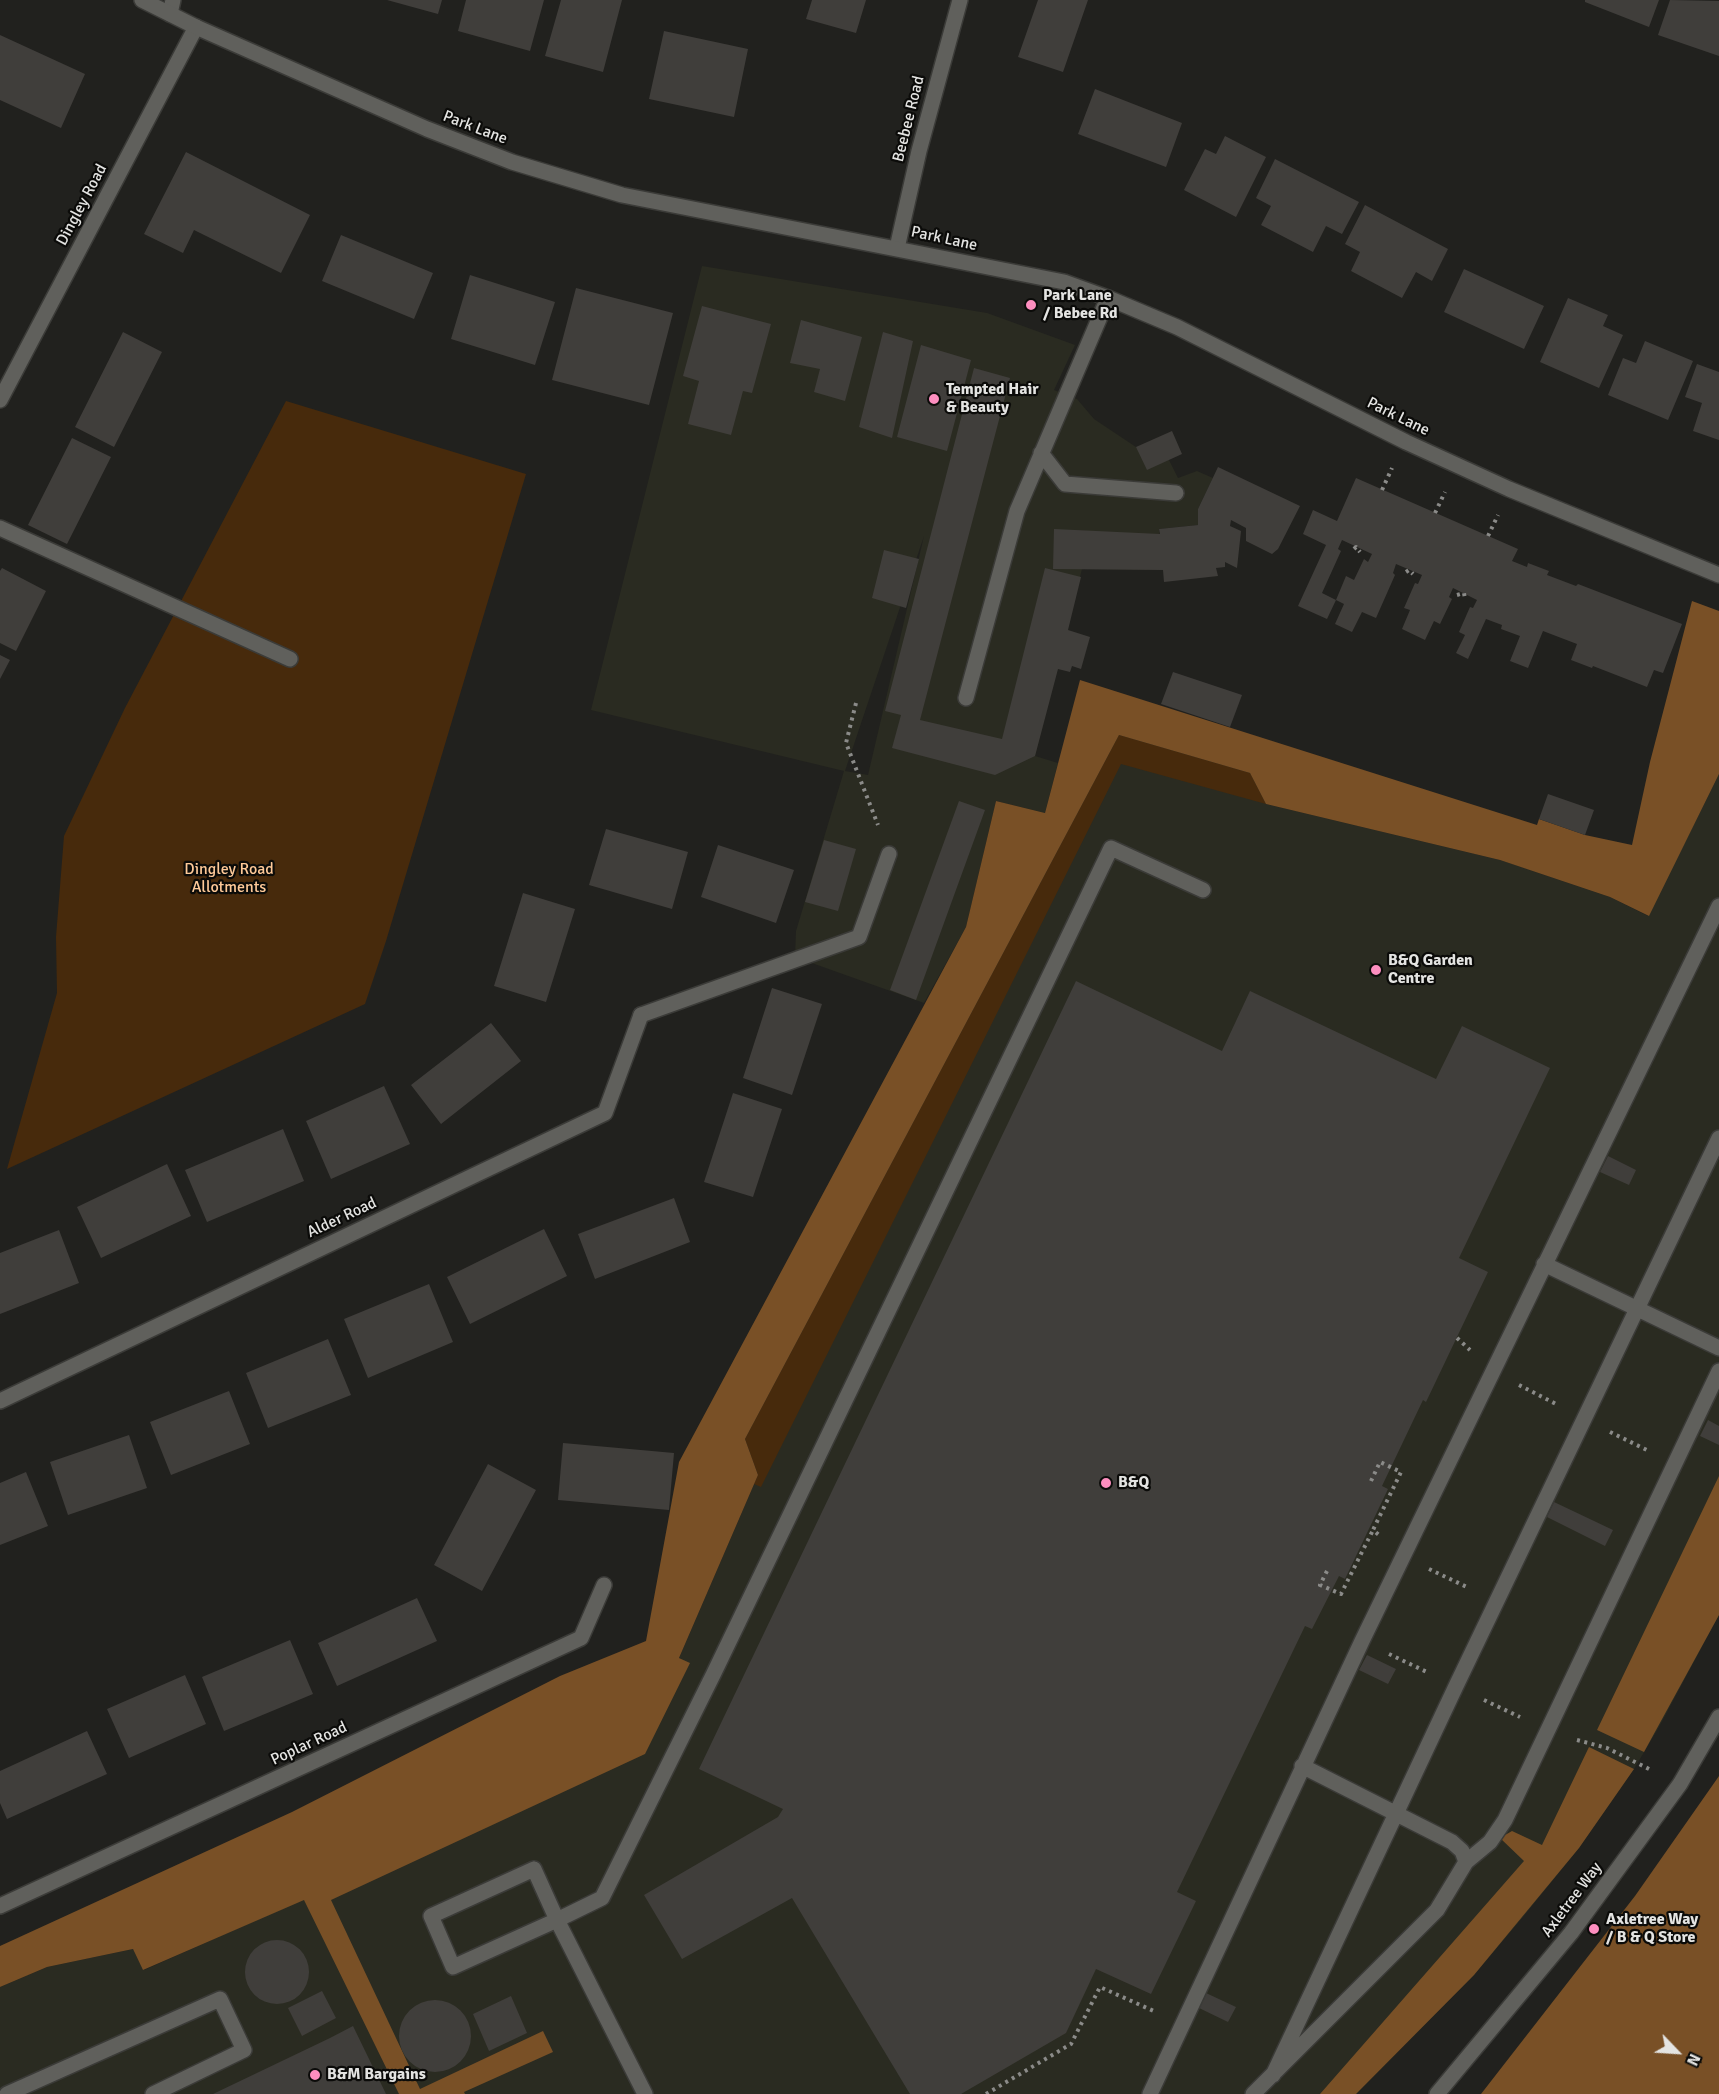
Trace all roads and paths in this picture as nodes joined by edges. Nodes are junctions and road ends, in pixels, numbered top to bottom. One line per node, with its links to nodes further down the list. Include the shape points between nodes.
1 (142, 0): 3 (street, Park Lane)
2 (960, 0): 5 (street, Beebee Road)
3 (172, 7): 4 (street, Park Lane)
4 (196, 27): 5 (street, Park Lane, via 512,162 622,195); 7 (street, Dingley Road)
5 (897, 248): 6 (street, Park Lane, via 1064,282)
6 (1108, 298): 8 (street); 17 (street, Park Lane, via 1177,327 1509,489)
7 (0, 400)
8 (1041, 453): 11 (street, via 1065,484); 21 (street, via 1017,511)
9 (1388, 475): 10 (path)
10 (1382, 490)
11 (1176, 493)
12 (0, 528): 20 (street)
13 (1354, 549): 14 (path)
14 (1360, 552)
15 (1406, 572): 16 (path)
16 (1413, 574)
17 (1719, 575)
18 (1457, 595): 19 (path, via 1464,593)
19 (1465, 599)
20 (290, 659)
21 (966, 698)
22 (856, 703): 23 (path, via 846,743)
23 (889, 854): 31 (street, Alder Road, via 859,937 641,1015 604,1113)
24 (1203, 890): 45 (street, via 1111,848 602,1898)
25 (1719, 906): 27 (street)
26 (1719, 1138): 28 (street)
27 (1544, 1264): 28 (street); 34 (street)
28 (1636, 1308): 29 (street); 37 (street)
29 (1719, 1348)
30 (1719, 1371): 39 (street)
31 (0, 1401)
32 (1371, 1481): 33 (path, via 1380,1462 1401,1472)
33 (1373, 1530): 34 (path); 35 (path, via 1341,1594 1320,1585)
34 (1403, 1557): 37 (path); 40 (street)
35 (1327, 1571)
36 (604, 1585): 44 (street, Poplar Road, via 581,1638)
37 (1497, 1601): 42 (street)
38 (1719, 1717): 41 (street, Axletree Way)
39 (1548, 1731): 41 (path, via 1607,1748); 43 (street, via 1504,1820 1490,1842)
40 (1302, 1766): 42 (street); 46 (street)
41 (1680, 1784): 54 (street, Axletree Way, via 1571,1933)
42 (1395, 1814): 43 (street, via 1452,1842 1462,1851); 47 (street)
43 (1466, 1862): 47 (street, via 1437,1910)
44 (0, 1906)
45 (557, 1920): 45 (street, via 534,1869 431,1916 453,1967); 50 (street)
46 (1181, 2024): 51 (path, via 1101,1987 1071,2044); 52 (street)
47 (1272, 2075): 53 (street)
48 (7, 2094): 49 (street, via 220,1999 244,2050)
49 (153, 2094)
50 (645, 2094)
51 (986, 2094)
52 (1150, 2094)
53 (1253, 2094)
54 (1437, 2094)

